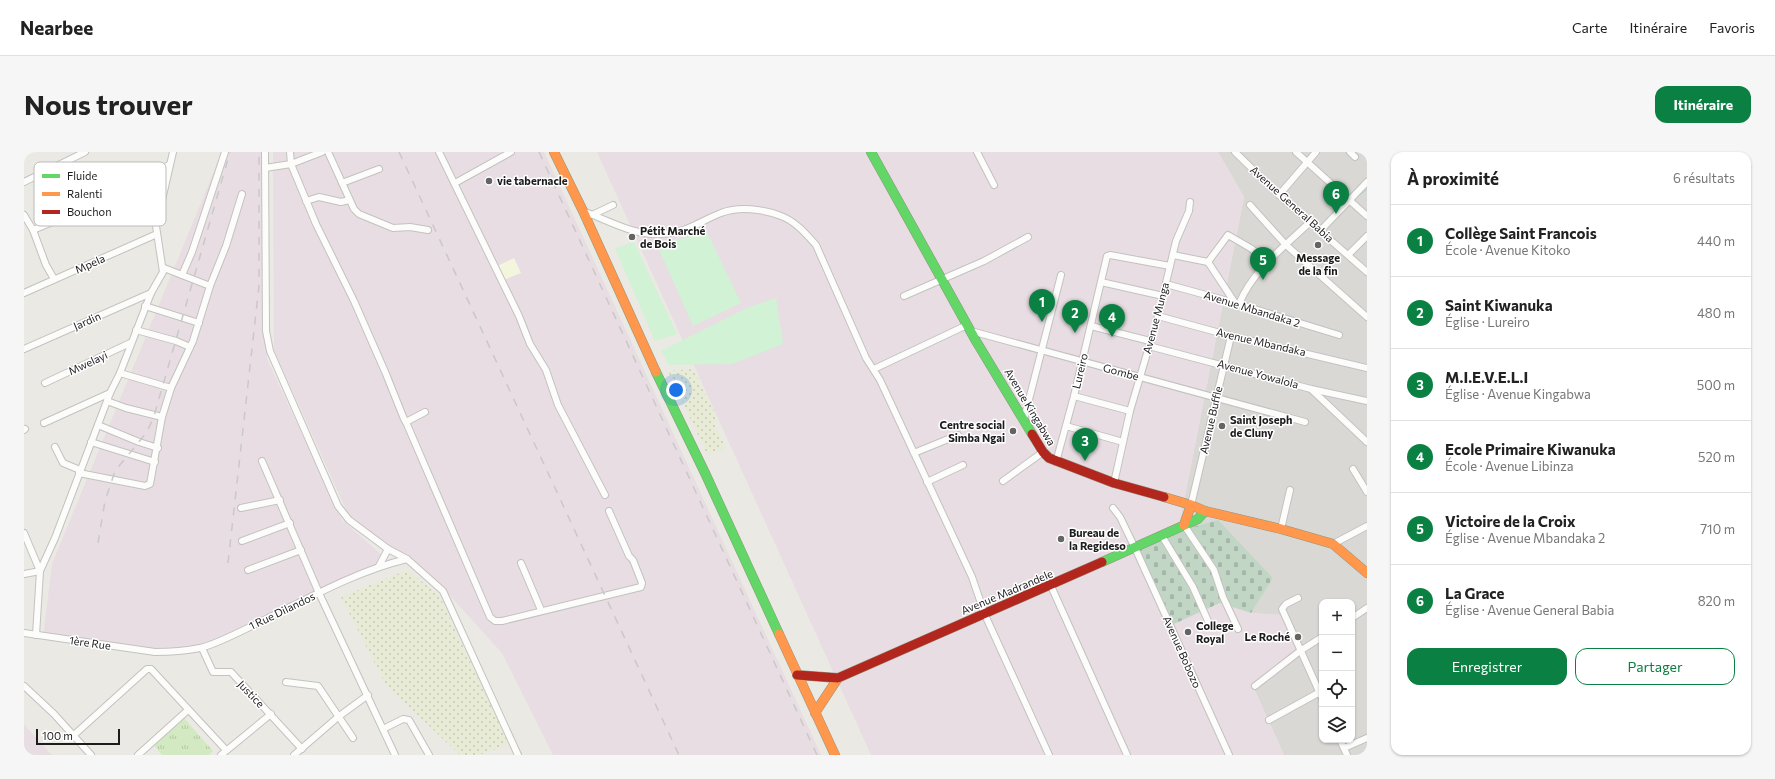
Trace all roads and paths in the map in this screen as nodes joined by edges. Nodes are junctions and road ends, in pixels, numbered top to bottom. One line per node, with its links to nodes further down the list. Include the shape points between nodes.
1 (85, 152): 18 (street)
2 (173, 152): 21 (street)
3 (225, 152): 62 (street)
4 (265, 152): 23 (street)
5 (290, 152): 20 (street)
6 (322, 152): 20 (street)
7 (328, 152): 29 (street)
8 (439, 152): 30 (street)
9 (511, 152): 30 (street)
10 (554, 152): 40 (street)
11 (871, 152): 64 (street, Avenue Kingabwa)
12 (977, 152): 31 (street)
13 (1235, 152): 33 (street, Avenue General Babia)
14 (1296, 152): 19 (street)
15 (1316, 152): 19 (street)
16 (1350, 152): 17 (street)
17 (1355, 157)
18 (65, 162)
19 (1307, 162): 33 (street); 36 (street)
20 (291, 164): 23 (street); 35 (street)
21 (169, 165): 22 (street); 26 (street)
22 (166, 167)
23 (265, 168): 145 (street, via 266,331 270,351 338,506 349,520)
24 (379, 169): 29 (street)
25 (34, 177): 27 (street)
26 (166, 178)
27 (24, 182)
28 (1367, 182): 36 (street)
29 (342, 183): 34 (street)
30 (455, 184): 129 (street, via 530,344 546,370 558,406)
31 (994, 185)
32 (242, 194): 67 (street)
33 (1279, 195): 44 (street, Avenue General Babia)
34 (349, 200): 35 (street, via 342,202 319,198); 48 (street, via 359,214 393,228)
35 (306, 201): 105 (street)
36 (1349, 201): 43 (street); 49 (street)
37 (1190, 202): 54 (street, Avenue Munga)
38 (613, 205): 42 (street)
39 (1250, 205): 53 (street)
40 (583, 211): 42 (street); 169 (street)
41 (24, 215): 47 (street)
42 (592, 215): 90 (street, via 640,233 660,235 683,232 732,210 746,209 781,216 804,231 816,245 866,358)
43 (1367, 216)
44 (1310, 222): 49 (street, Avenue General Babia); 53 (street)
45 (43, 226): 47 (street)
46 (156, 226): 50 (street)
47 (33, 230): 63 (street)
48 (428, 230)
49 (1320, 231): 55 (street, Avenue General Babia)
50 (156, 234): 59 (street); 63 (street, Mpela)
51 (1028, 236): 64 (street, via 984,261)
52 (1367, 236): 55 (street)
53 (1286, 245): 57 (street); 75 (street)
54 (1173, 255): 56 (street); 58 (street, Avenue Munga)
55 (1348, 255): 60 (street, Avenue General Babia)
56 (1208, 262): 57 (street, via 1228,236 1252,249); 72 (street)
57 (1267, 262): 72 (street)
58 (1170, 266): 65 (street, Lureiro, via 1107,256); 66 (street, Avenue Munga)
59 (164, 268): 62 (street); 69 (street)
60 (1367, 272)
61 (1061, 274): 86 (street)
62 (182, 275): 67 (street)
63 (54, 279): 68 (street, Mpela)
64 (942, 280): 70 (street); 78 (street, Avenue Kingabwa)
65 (1101, 282): 71 (street); 77 (street, Lureiro)
66 (1166, 284): 71 (street, Avenue Munga); 72 (street, Avenue Mbandaka 2)
67 (210, 286): 76 (street)
68 (24, 293)
69 (151, 293): 73 (street); 85 (street, Jardin)
70 (904, 296)
71 (1163, 296): 74 (street, Avenue Munga)
72 (1237, 303): 80 (street, Avenue Mbandaka 2)
73 (145, 306): 76 (street); 79 (street)
74 (1158, 316): 81 (street, Avenue Mbandaka); 83 (street, Avenue Munga)
75 (1367, 317)
76 (198, 323): 84 (street)
77 (1091, 326): 83 (street, Avenue Yowalola); 87 (street, Lureiro)
78 (969, 328): 86 (street, Gombe); 90 (street); 104 (street, Avenue Kingabwa)
79 (136, 330): 82 (street); 84 (street, via 176,341)
80 (1339, 335)
81 (1231, 336): 88 (street, Avenue Buffle); 89 (street, Avenue Mbandaka)
82 (130, 342): 91 (street); 93 (street, Mwelayi)
83 (1149, 344): 88 (street, Avenue Yowalola); 92 (street, Avenue Munga)
84 (190, 348): 94 (street)
85 (24, 349)
86 (1042, 351): 87 (street, Gombe); 104 (street)
87 (1082, 361): 92 (street, Gombe); 97 (street, Lureiro)
88 (1224, 366): 95 (street, Avenue Yowalola); 98 (street, Avenue Buffle)
89 (1366, 367)
90 (874, 369): 117 (street)
91 (120, 373): 94 (street); 96 (street)
92 (1140, 377): 98 (street, Gombe); 101 (street, Avenue Munga)
93 (45, 383)
94 (171, 388): 103 (street)
95 (1311, 388): 100 (street, Avenue Yowalola); 113 (street)
96 (110, 393): 99 (street); 107 (street)
97 (1074, 396): 101 (street); 109 (street, Lureiro)
98 (1217, 398): 106 (street, Gombe); 131 (street, Avenue Buffle)
99 (107, 401): 103 (street); 108 (street)
100 (1367, 401)
101 (1130, 411): 112 (street, Avenue Munga)
102 (425, 412): 105 (street)
103 (162, 417): 115 (street)
104 (1024, 419): 116 (street, Avenue Kingabwa)
105 (406, 422): 158 (street, via 490,617 495,621 502,621)
106 (1305, 422)
107 (44, 423)
108 (98, 425): 111 (street); 115 (street)
109 (1066, 426): 112 (street); 120 (street, Lureiro)
110 (958, 435): 117 (street)
111 (91, 442): 119 (street); 123 (street)
112 (1124, 442): 126 (street, Avenue Munga)
113 (1367, 442)
114 (55, 447): 123 (street, via 63,463)
115 (158, 448): 119 (street)
116 (1042, 452): 120 (street, Avenue Kingabwa); 124 (street)
117 (914, 453): 125 (street)
118 (262, 461): 130 (street)
119 (155, 462): 123 (street, via 150,484 145,486)
120 (1056, 462): 126 (street, Avenue Kingabwa)
121 (963, 465): 125 (street)
122 (1353, 469): 128 (street)
123 (80, 471): 151 (street)
124 (1003, 481)
125 (927, 482): 159 (street, via 972,577)
126 (1114, 483): 131 (street, Avenue Kingabwa)
127 (1290, 490): 139 (street)
128 (1367, 492)
129 (605, 495)
130 (280, 500): 132 (street); 136 (street)
131 (1191, 505): 135 (street, Avenue Kingabwa); 137 (street)
132 (242, 508)
133 (1113, 508): 144 (street, Avenue Bobozo)
134 (609, 511): 158 (street, via 633,560 642,583 641,587)
135 (1205, 511): 137 (street, Avenue Madrandele); 139 (street, Avenue Kingabwa)
136 (290, 523): 142 (street); 146 (street)
137 (1184, 525): 141 (street, Avenue Madrandele); 162 (street, via 1214,570 1222,597)
138 (1367, 526): 143 (street)
139 (1281, 529): 143 (street, Avenue Kingabwa)
140 (24, 532): 151 (street)
141 (1162, 536): 144 (street, Avenue Madrandele); 161 (street, via 1193,587)
142 (242, 541)
143 (1333, 544): 152 (street, Avenue Kingabwa)
144 (1135, 548): 154 (street, Avenue Madrandele); 198 (street, Avenue Bobozo)
145 (388, 549): 147 (street); 149 (street)
146 (302, 550): 150 (street); 155 (street)
147 (407, 559): 149 (street, 1 Rue Dilandos); 194 (street, via 443,591)
148 (521, 563): 158 (street)
149 (379, 566): 155 (street, 1 Rue Dilandos)
150 (248, 570)
151 (40, 571): 153 (street); 164 (street)
152 (1367, 572)
153 (24, 574)
154 (1051, 586): 159 (street, Avenue Madrandele); 197 (street)
155 (319, 593): 166 (street, 1 Rue Dilandos); 175 (street)
156 (1298, 598): 167 (street, via 1282,609)
157 (1367, 608): 160 (street)
158 (541, 610)
159 (985, 615): 170 (street, Avenue Madrandele); 196 (street)
160 (1355, 616)
161 (1208, 621)
162 (1238, 629)
163 (24, 633): 164 (street, 1ère Rue)
164 (36, 635): 168 (street, 1ère Rue)
165 (1319, 639): 167 (street)
166 (202, 648): 168 (street, 1 Rue Dilandos); 179 (street, Justice, via 213,672 231,672)
167 (1300, 651): 173 (street); 174 (street)
168 (155, 652)
169 (797, 675): 170 (street); 178 (street)
170 (838, 678): 178 (street)
171 (286, 682): 180 (street, via 318,686)
172 (24, 686): 183 (street)
173 (1255, 686)
174 (1319, 691)
175 (368, 695): 180 (street); 182 (street)
176 (1319, 696): 181 (street)
177 (188, 710): 183 (street, via 153,670 147,669); 189 (street); 192 (street)
178 (816, 713): 195 (street)
179 (271, 714): 188 (street, Justice); 189 (street)
180 (338, 717): 184 (street); 188 (street)
181 (1269, 720)
182 (384, 729): 190 (street); 193 (street, via 403,719 409,720)
183 (74, 735): 191 (street)
184 (353, 738)
185 (1367, 738): 187 (street)
186 (1342, 743): 187 (street)
187 (1344, 748): 199 (street)
188 (299, 752)
189 (223, 753)
190 (393, 754)
191 (91, 755)
192 (138, 755)
193 (429, 755)
194 (518, 755)
195 (835, 755)
196 (1049, 755)
197 (1127, 755)
198 (1229, 755)
199 (1347, 755)

